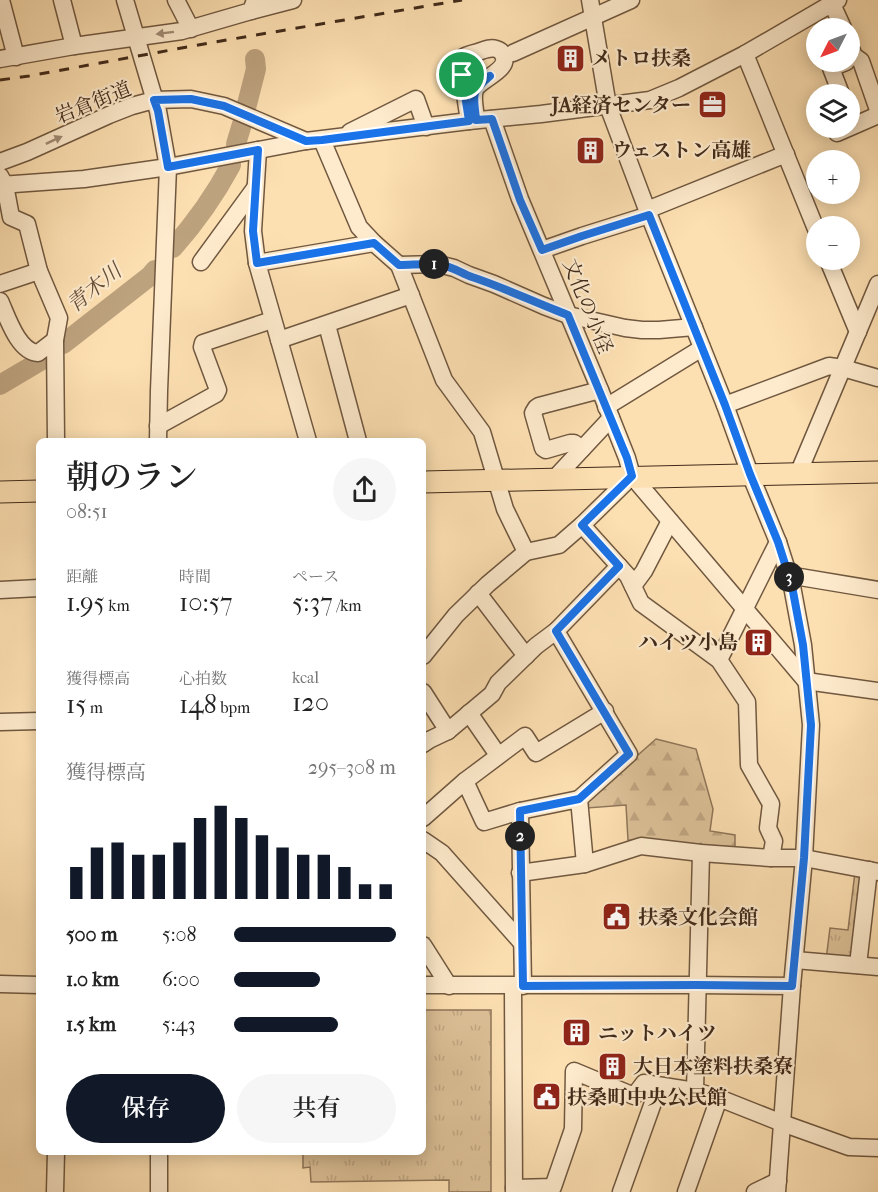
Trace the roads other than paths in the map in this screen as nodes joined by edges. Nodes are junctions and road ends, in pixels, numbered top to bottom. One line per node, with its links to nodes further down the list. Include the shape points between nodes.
1 (1, 0): 16 (street)
2 (62, 0): 13 (street)
3 (125, 0): 12 (street)
4 (176, 0): 11 (street)
5 (293, 0): 8 (street)
6 (631, 0): 9 (street)
7 (835, 2): 10 (street); 15 (street)
8 (253, 5): 11 (street)
9 (592, 8): 14 (street); 21 (street)
10 (840, 18)
11 (191, 29): 12 (street, one-way to 12)
12 (135, 37): 13 (street); 20 (street)
13 (74, 46): 16 (street)
14 (513, 53)
15 (745, 54): 21 (street, via 650,100); 30 (street)
16 (8, 58)
17 (860, 60): 22 (street)
18 (462, 75): 19 (street, via 473,81); 19 (street, via 458,66 462,57 498,49 505,62); 25 (street)
19 (490, 76): 25 (street, via 474,94)
20 (154, 100): 28 (street, 岩倉街道, via 191,99 224,106); 31 (street, 岩倉街道, one-way to 20); 32 (street)
21 (608, 106): 25 (street); 35 (street)
22 (878, 110)
23 (878, 115): 24 (street)
24 (860, 119)
25 (479, 120): 26 (street); 38 (street, 文化の小径)
26 (426, 127): 27 (street); 27 (street, via 416,99)
27 (340, 137): 28 (street)
28 (314, 141): 29 (street); 37 (street, via 359,227)
29 (258, 150): 32 (street); 34 (street)
30 (786, 154): 35 (street); 36 (street)
31 (0, 162)
32 (168, 167): 33 (street, via 84,179); 61 (street)
33 (2, 182): 43 (street, via 12,217 27,224)
34 (255, 188): 39 (street); 40 (street, via 253,231)
35 (648, 213): 38 (street); 51 (street)
36 (811, 216)
37 (374, 243): 40 (street); 41 (street)
38 (542, 250): 48 (street, 文化の小径)
39 (201, 262)
40 (257, 263): 49 (street)
41 (399, 265): 46 (street); 48 (street, via 438,264 454,268)
42 (832, 270): 52 (street)
43 (39, 272): 44 (street); 53 (street, via 59,318)
44 (0, 284)
45 (878, 284): 52 (street)
46 (411, 295): 50 (street); 71 (street, via 444,380 482,432)
47 (0, 300): 53 (street, via 20,342 32,352 38,353)
48 (568, 315): 51 (street, via 642,330); 58 (street, 文化の小径)
49 (272, 320): 54 (street); 61 (street, via 203,343 218,390)
50 (327, 325): 54 (street); 64 (street)
51 (694, 327): 55 (street)
52 (858, 332): 56 (street)
53 (55, 340): 62 (street)
54 (279, 340): 63 (street)
55 (702, 348): 59 (street); 60 (street)
56 (843, 368): 57 (street); 59 (street, via 829,366); 68 (street)
57 (878, 378)
58 (600, 390): 60 (street, 文化の小径); 65 (street, via 539,406 533,414 543,448 574,443)
59 (725, 405): 67 (street)
60 (609, 413): 65 (street); 69 (street, 文化の小径)
61 (158, 434)
62 (56, 438)
63 (307, 438)
64 (357, 438)
65 (582, 449): 70 (street)
66 (878, 472): 68 (main road)
67 (750, 474): 68 (main road); 69 (main road); 77 (street)
68 (798, 474)
69 (632, 476): 70 (main road); 75 (street, 文化の小径); 76 (street)
70 (555, 478): 71 (main road)
71 (496, 480): 72 (main road); 78 (street)
72 (426, 482)
73 (36, 491): 74 (main road)
74 (0, 492)
75 (670, 521): 81 (street); 86 (street, 文化の小径)
76 (582, 525): 78 (street, via 559,544); 79 (street)
77 (778, 542): 80 (street); 86 (street)
78 (526, 552): 85 (street)
79 (619, 566): 81 (street); 87 (street)
80 (788, 574): 84 (street); 91 (street, via 803,645)
81 (633, 586): 90 (street, via 640,603)
82 (36, 588): 83 (street)
83 (0, 590)
84 (878, 590)
85 (478, 593): 88 (street); 89 (street)
86 (744, 608): 90 (street); 91 (street, 文化の小径)
87 (556, 631): 89 (street); 94 (street)
88 (426, 652)
89 (526, 656): 95 (street)
90 (720, 660): 107 (street, via 747,702 749,765 771,804)
91 (806, 681): 92 (street); 108 (street, via 811,725)
92 (878, 691)
93 (426, 698): 98 (street)
94 (604, 711): 100 (street, via 536,753 525,736); 102 (street, via 629,754)
95 (470, 713): 98 (street); 100 (street)
96 (36, 721): 97 (street)
97 (0, 722)
98 (447, 731): 99 (street)
99 (426, 742)
100 (498, 755): 101 (street)
101 (465, 781): 103 (street, via 484,822); 104 (street)
102 (579, 799): 103 (street); 109 (street)
103 (520, 811): 111 (street)
104 (426, 815)
105 (426, 842): 112 (street, via 442,853)
106 (701, 853): 107 (street); 109 (street, via 641,846); 119 (street)
107 (771, 858): 108 (street)
108 (804, 858): 110 (street); 114 (street)
109 (585, 864): 111 (street)
110 (873, 871): 115 (street)
111 (520, 873): 112 (street)
112 (522, 943): 122 (street)
113 (426, 950): 121 (street)
114 (795, 960): 115 (street); 123 (street)
115 (858, 965): 116 (street)
116 (878, 967)
117 (0, 984): 118 (street)
118 (36, 985)
119 (697, 985): 122 (street); 123 (street); 125 (street)
120 (426, 986): 121 (street)
121 (449, 986): 122 (street)
122 (518, 986): 132 (street)
123 (792, 986): 127 (street)
124 (659, 1086): 125 (street); 132 (street, via 644,1083 634,1096 574,1071 573,1129 553,1187); 135 (street)
125 (695, 1092): 126 (street)
126 (719, 1098): 127 (street); 136 (street)
127 (782, 1123): 128 (street, via 849,1147); 131 (street)
128 (878, 1148)
129 (56, 1155): 133 (street)
130 (159, 1155): 134 (street)
131 (777, 1187): 137 (street)
132 (514, 1190)
133 (55, 1192)
134 (159, 1192)
135 (621, 1192)
136 (686, 1192)
137 (755, 1192)

